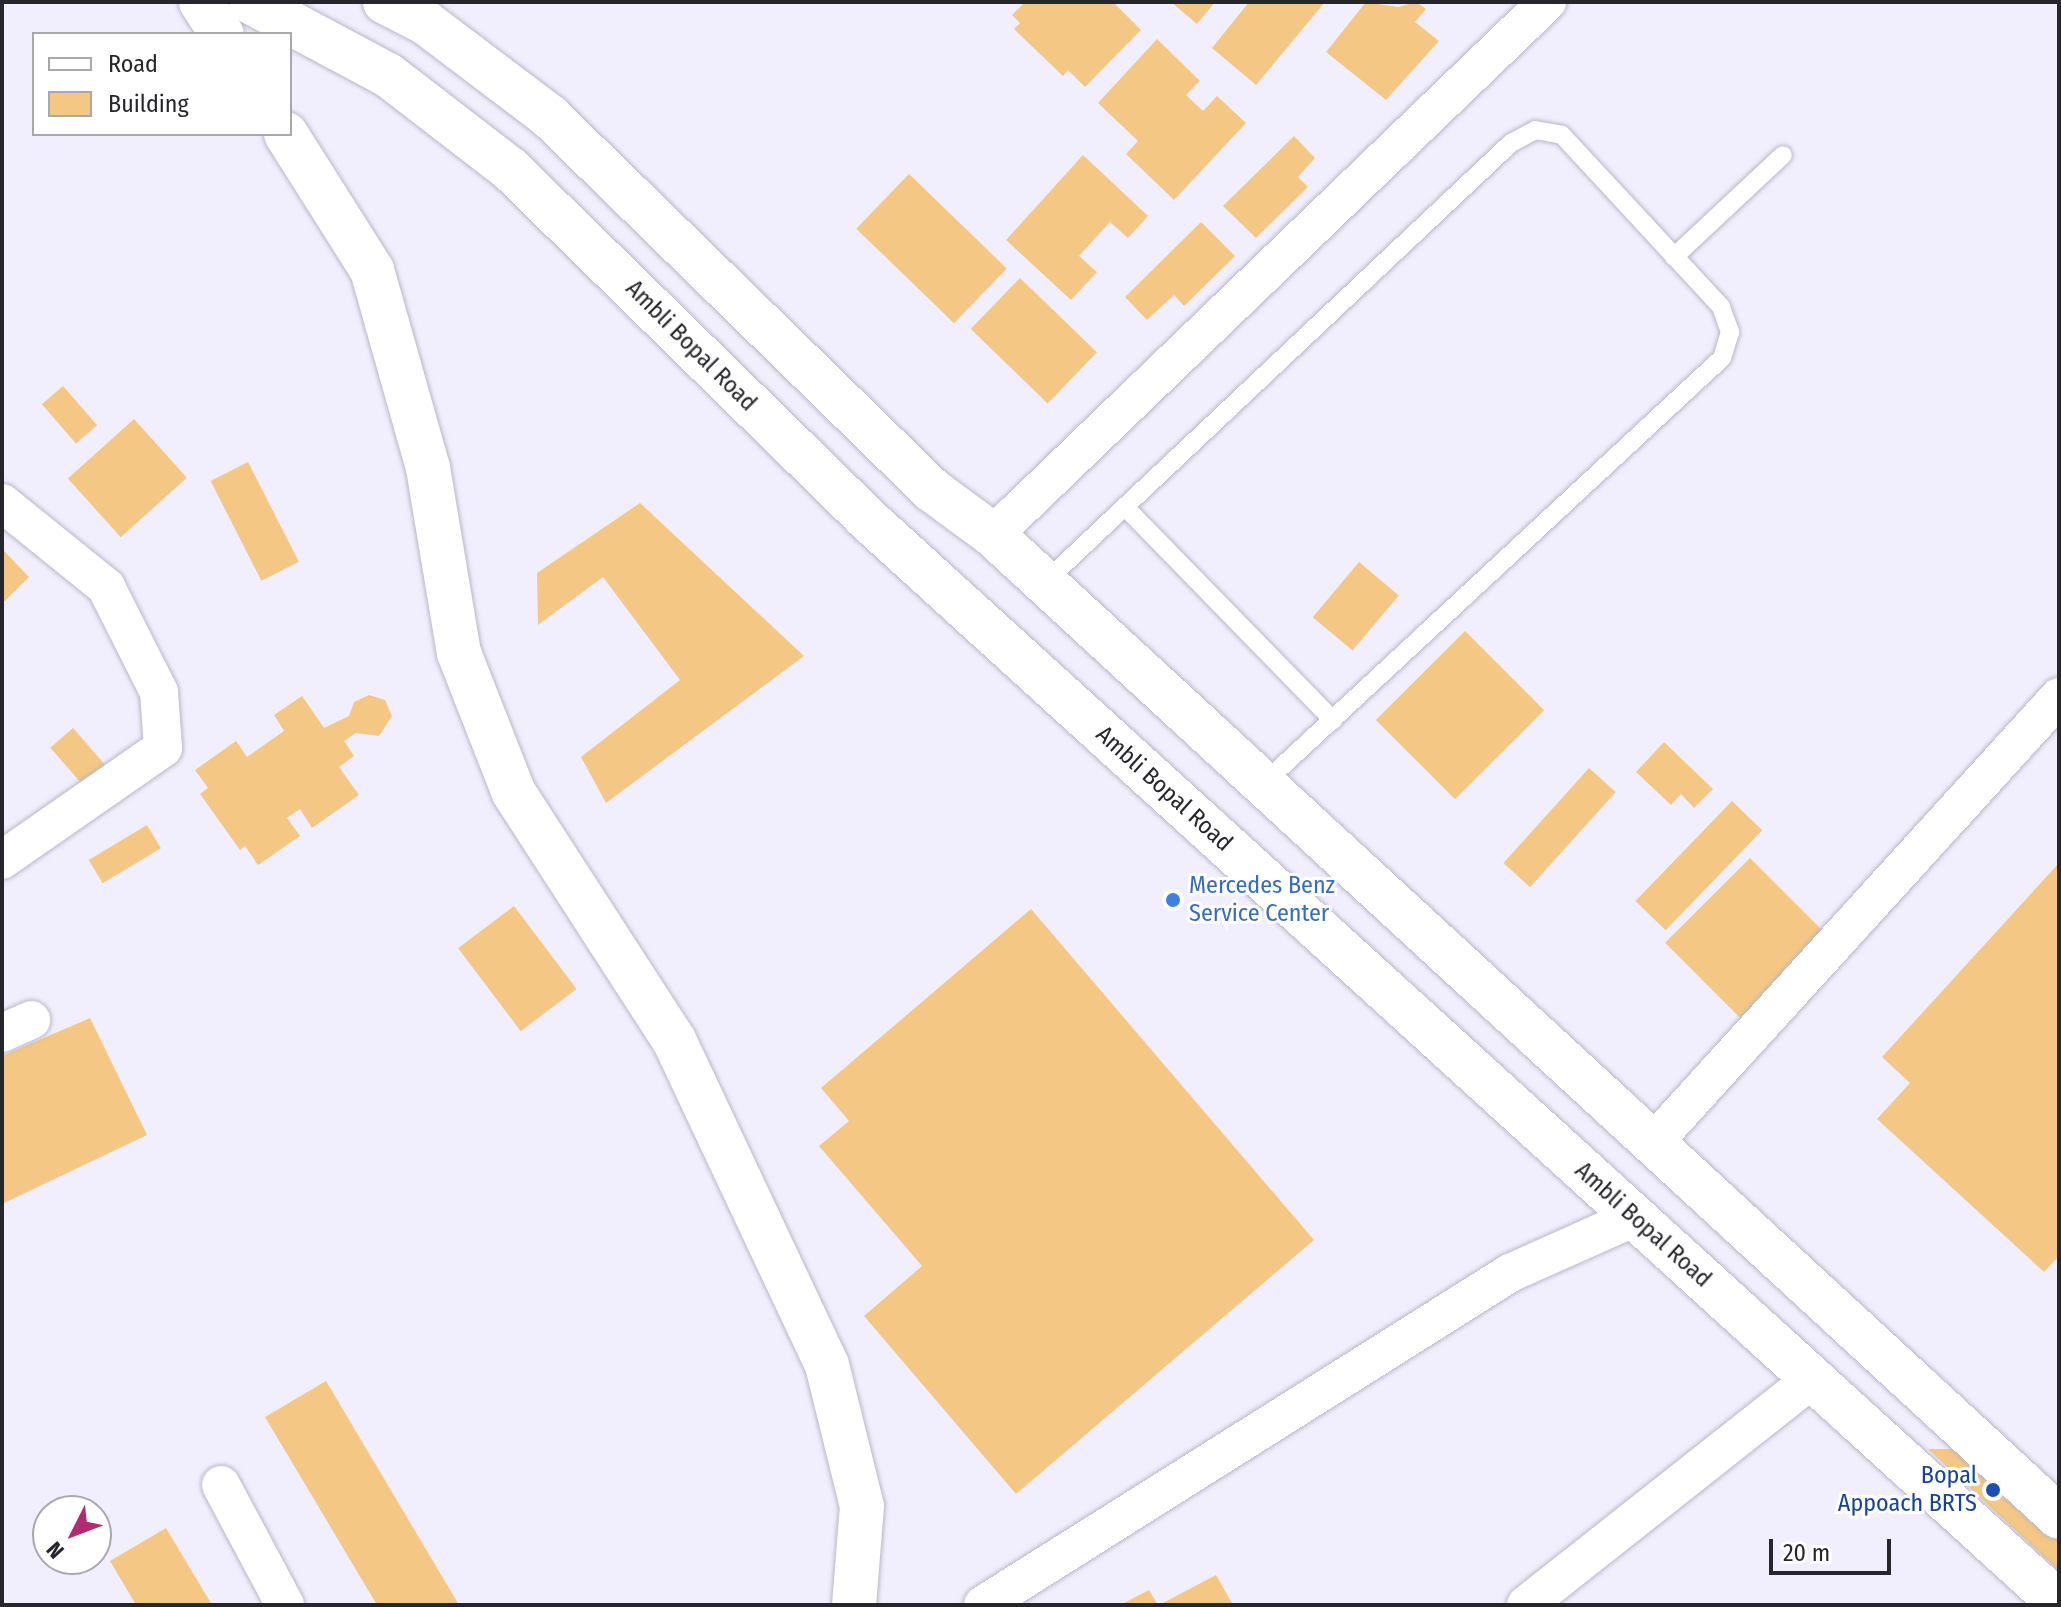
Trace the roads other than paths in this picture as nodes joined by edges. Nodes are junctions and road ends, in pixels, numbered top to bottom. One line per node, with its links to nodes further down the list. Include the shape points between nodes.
1 (201, 2): 5 (street)
2 (251, 2): 18 (street, Ambli Bopal Road, via 388,75 510,169 864,516)
3 (385, 2): 11 (street, via 426,23 549,116 932,490)
4 (1537, 6): 11 (street)
5 (221, 32)
6 (287, 136): 24 (street, via 372,270 428,468 459,653 514,793 674,1040 827,1365 862,1506)
7 (1783, 155): 8 (lane)
8 (1674, 257): 10 (lane, via 1562,135 1535,130 1511,143); 14 (lane, via 1721,307 1730,332 1722,358)
9 (2, 503): 16 (street, via 106,587 159,692 163,748)
10 (1125, 507): 12 (lane); 14 (lane)
11 (993, 535): 12 (street)
12 (1045, 582): 15 (street)
13 (2059, 697): 17 (street)
14 (1333, 720): 15 (lane)
15 (1263, 784): 17 (street)
16 (2, 860)
17 (1653, 1143): 21 (street)
18 (1635, 1217): 19 (street, Ambli Bopal Road); 25 (street, via 1510,1273)
19 (1812, 1379): 22 (street, Ambli Bopal Road); 26 (street)
20 (221, 1485): 23 (street)
21 (2059, 1517)
22 (2059, 1603)
23 (285, 1605)
24 (854, 1605)
25 (983, 1605)
26 (1526, 1605)

